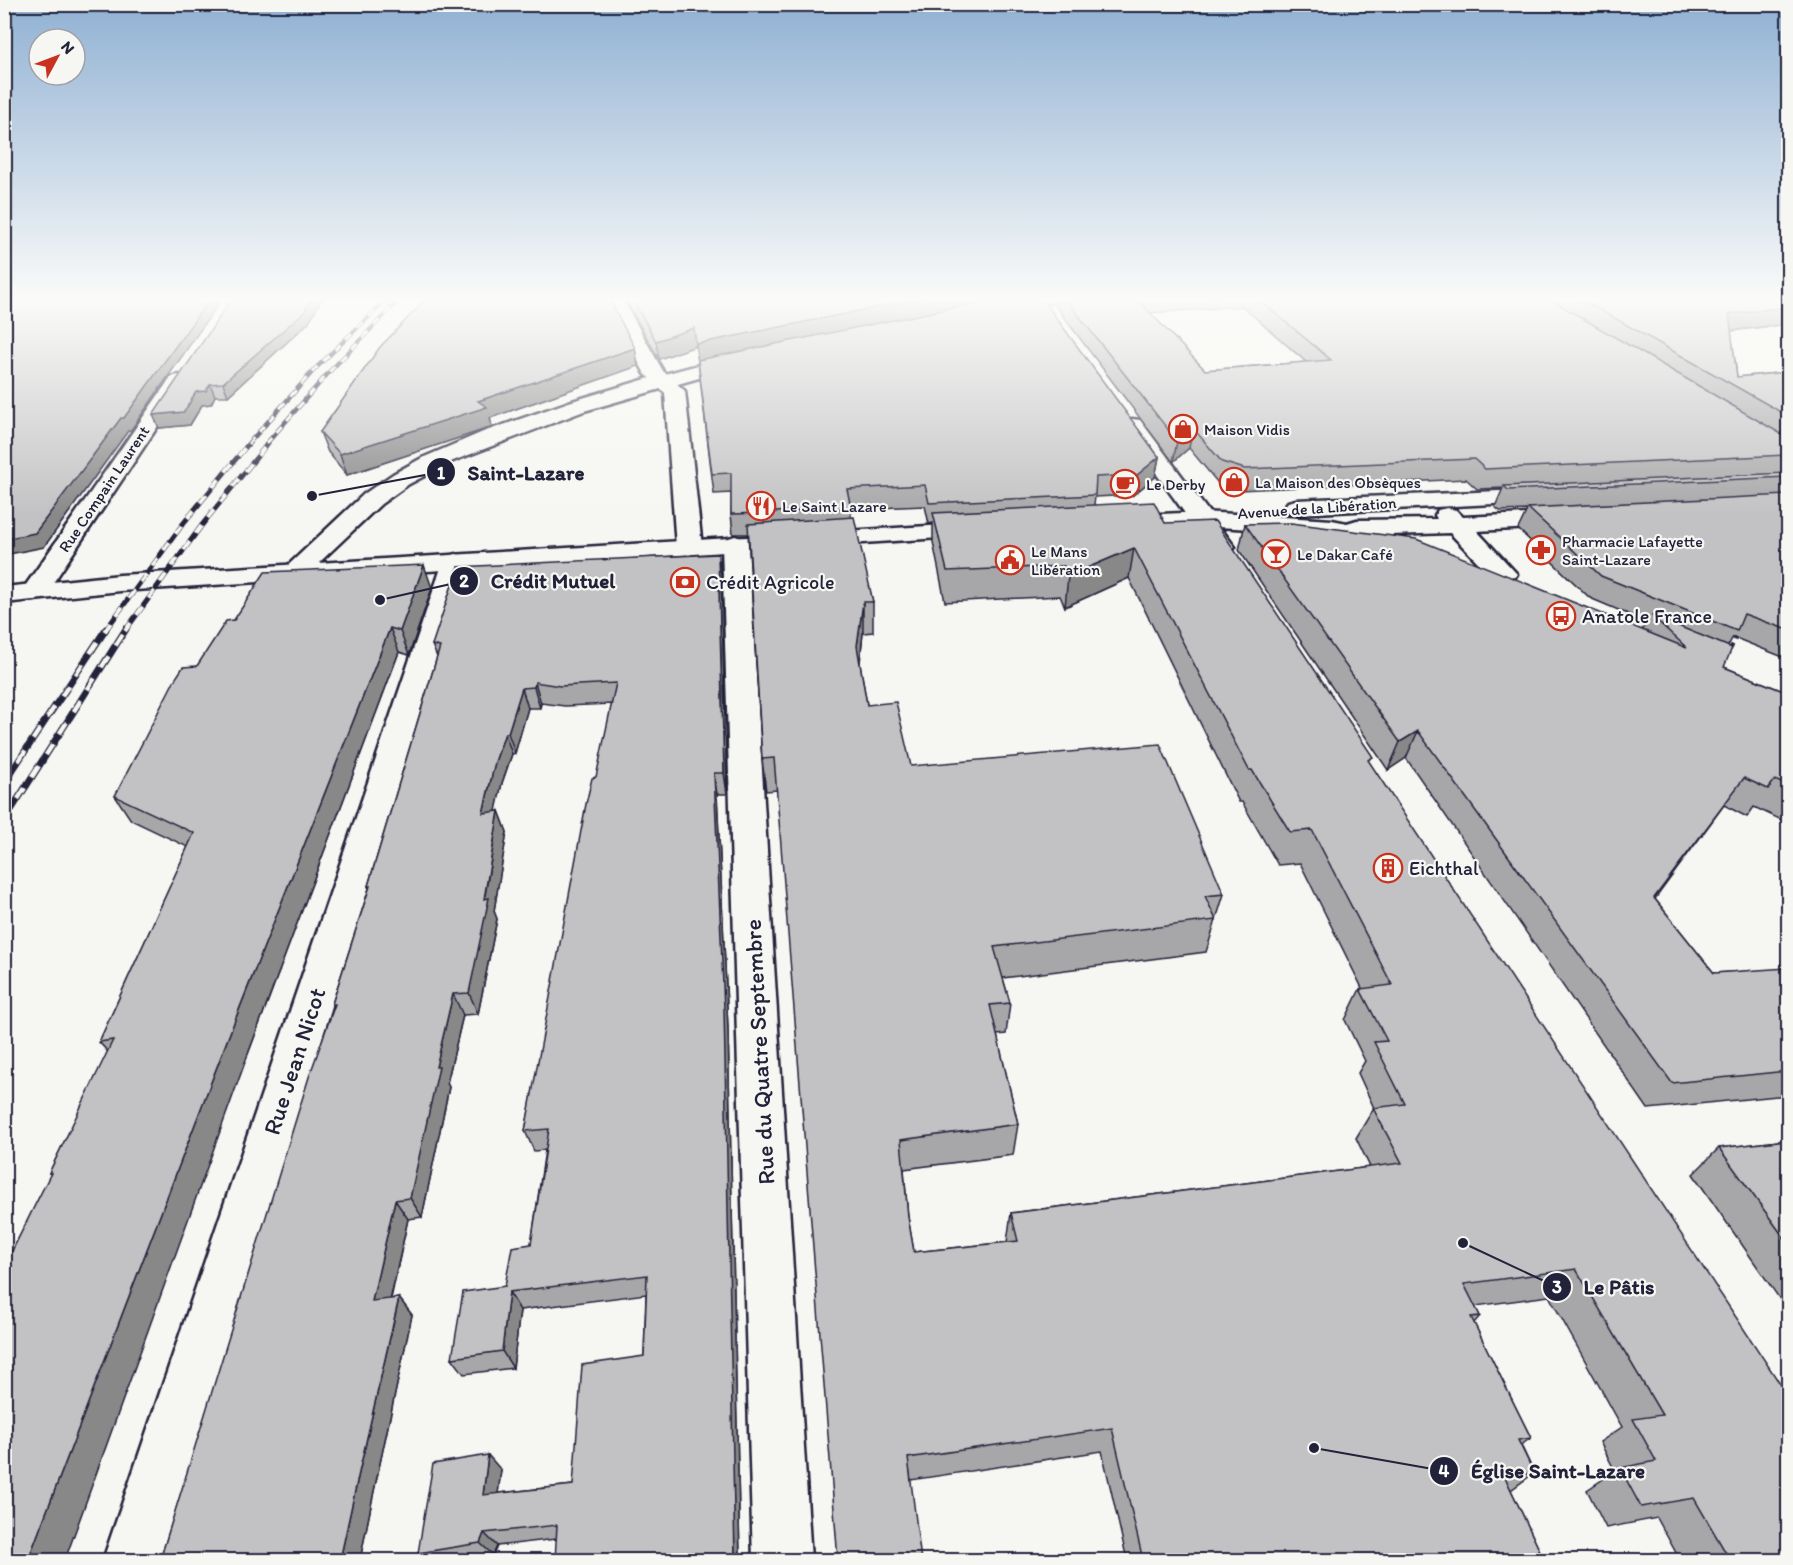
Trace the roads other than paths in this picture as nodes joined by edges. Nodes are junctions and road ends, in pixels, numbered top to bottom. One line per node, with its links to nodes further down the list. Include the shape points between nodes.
1 (185, 370): 21 (street, Rue Compain Laurent)
2 (653, 370): 4 (street)
3 (703, 370): 4 (street)
4 (663, 380): 15 (street, via 675,391); 18 (street, via 567,409 468,445 431,463 400,480 362,509)
5 (1121, 410): 9 (street)
6 (1563, 495): 7 (street, Avenue de la Libération)
7 (1432, 501): 9 (street, Avenue de la Libération, via 1265,509); 11 (street)
8 (1591, 517): 11 (street, Avenue de la Libération)
9 (1202, 519): 10 (street); 12 (street); 19 (street)
10 (1102, 524)
11 (1456, 524): 12 (street, Avenue de la Libération, via 1400,528); 20 (street, via 1468,554)
12 (1332, 526): 16 (street)
13 (1007, 529): 14 (street)
14 (735, 544): 15 (street); 24 (street, Rue du Quatre Septembre)
15 (689, 547): 17 (street)
16 (1414, 549)
17 (456, 562): 18 (street); 23 (street, Rue Jean Nicot)
18 (295, 572): 21 (street)
19 (1239, 572)
20 (1515, 579)
21 (34, 592): 22 (street)
22 (4, 595)
23 (132, 1560)
24 (782, 1560)

